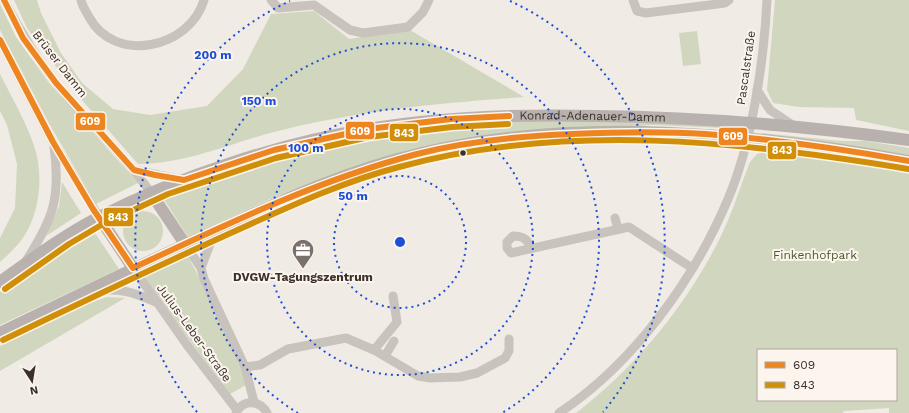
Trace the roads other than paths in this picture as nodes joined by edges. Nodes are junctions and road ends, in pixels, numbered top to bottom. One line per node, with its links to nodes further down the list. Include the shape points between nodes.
1 (4, 0): 17 (street, Brüser Damm, via 23,38 56,83)
2 (81, 0): 3 (street, via 93,24 116,42 132,46 150,46 170,39 189,27 201,12)
3 (204, 0)
4 (271, 0): 5 (street, via 278,8 314,5 350,30 363,33 408,27 423,12)
5 (429, 0)
6 (632, 0): 7 (street, via 637,10 646,14 725,3)
7 (729, 0)
8 (767, 0): 10 (street, Pascalstraße)
9 (0, 40): 15 (street)
10 (757, 90): 11 (street, Pascalstraße); 12 (street, via 770,110)
11 (750, 122): 12 (main road, Konrad-Adenauer-Damm); 13 (street, Pascalstraße); 18 (main road, Konrad-Adenauer-Damm, via 563,115 420,122 310,141 274,150)
12 (794, 126): 14 (main road, Konrad-Adenauer-Damm)
13 (747, 138): 16 (main road, Konrad-Adenauer-Damm, via 834,148); 23 (main road, Konrad-Adenauer-Damm, via 718,135 567,133 510,137 463,144 403,158 293,195); 29 (street, Pascalstraße, via 729,198 711,237)
14 (909, 140)
15 (53, 142): 20 (street); 26 (street, via 57,178 54,208 49,222)
16 (909, 161)
17 (134, 170): 18 (street); 19 (street, Brüser Damm)
18 (184, 180): 19 (main road, Konrad-Adenauer-Damm)
19 (151, 193): 20 (main road, Konrad-Adenauer-Damm); 24 (main road)
20 (99, 217): 26 (main road, Konrad-Adenauer-Damm); 27 (main road)
21 (616, 218): 22 (street)
22 (618, 229): 25 (street); 29 (street, via 630,226)
23 (215, 231): 24 (main road, Konrad-Adenauer-Damm); 28 (street)
24 (185, 244): 27 (main road, Konrad-Adenauer-Damm); 28 (street, Julius-Leber-Straße)
25 (531, 249)
26 (24, 265): 30 (main road, Konrad-Adenauer-Damm)
27 (133, 268): 31 (main road, Konrad-Adenauer-Damm); 33 (street, Julius-Leber-Straße)
28 (201, 268): 39 (street, Julius-Leber-Straße)
29 (692, 268): 43 (street, Pascalstraße, via 658,319 620,363)
30 (0, 282)
31 (86, 292): 33 (street, via 114,289 130,291); 34 (main road, Konrad-Adenauer-Damm)
32 (393, 296): 37 (street, via 397,322)
33 (156, 302): 41 (street, Julius-Leber-Straße)
34 (0, 333)
35 (509, 339): 38 (street, via 509,350 505,358 476,373 460,377 430,378 412,374)
36 (394, 341): 38 (street)
37 (374, 350): 38 (street); 39 (street, via 346,338 288,349 260,365)
38 (385, 356)
39 (245, 367): 40 (street, Julius-Leber-Straße)
40 (254, 402): 41 (street, Julius-Leber-Straße, via 244,404); 42 (street)
41 (237, 412)
42 (267, 413)
43 (559, 413)

